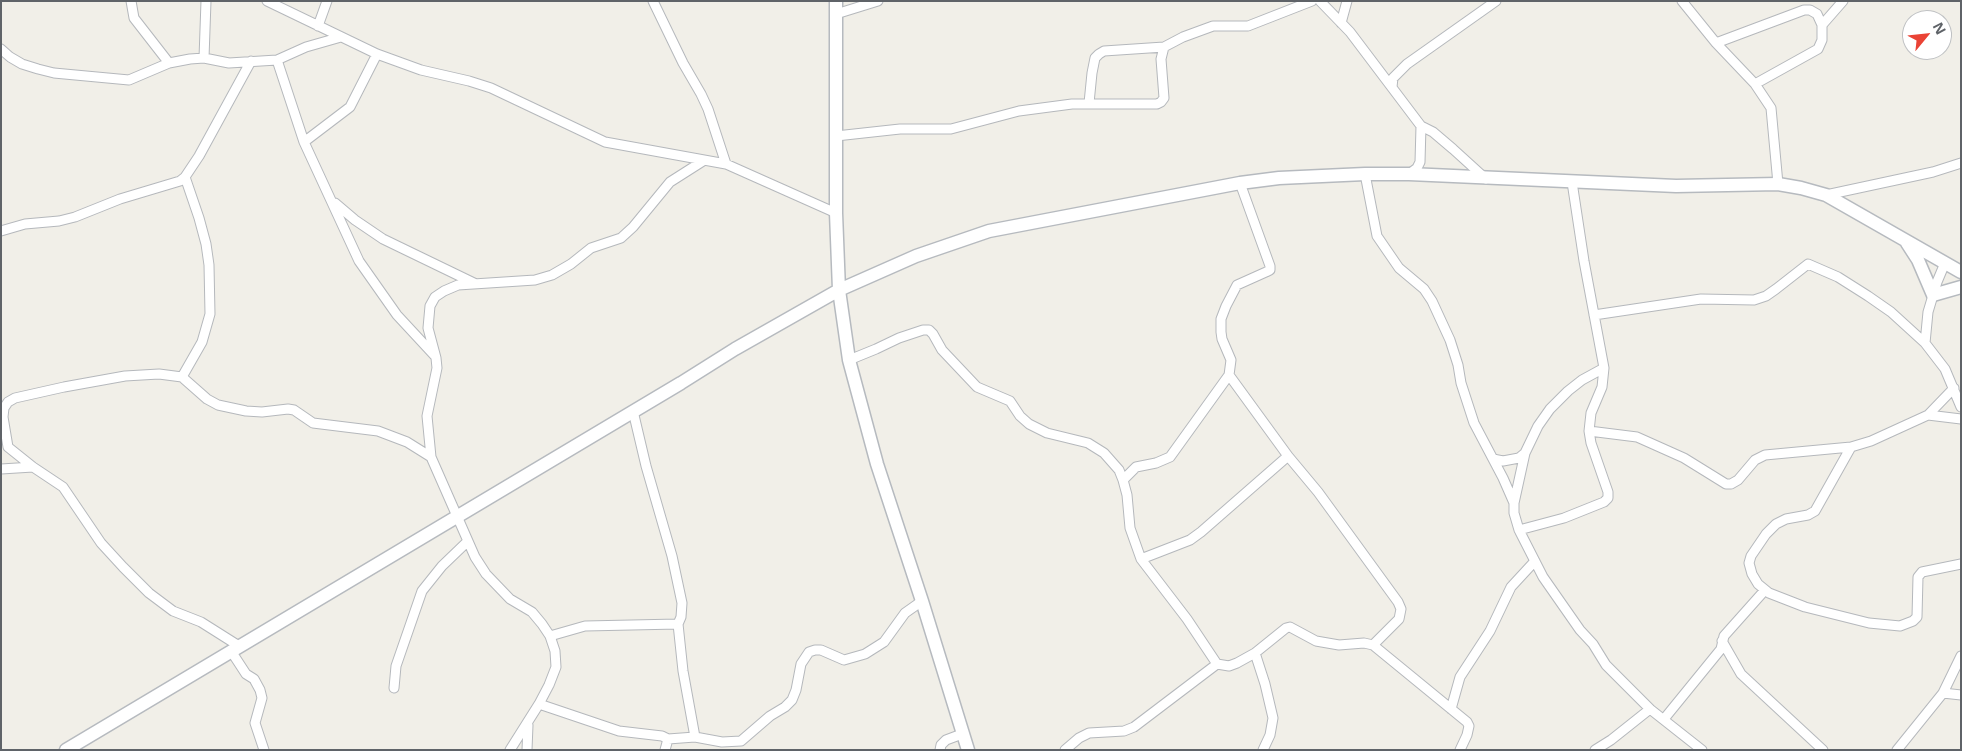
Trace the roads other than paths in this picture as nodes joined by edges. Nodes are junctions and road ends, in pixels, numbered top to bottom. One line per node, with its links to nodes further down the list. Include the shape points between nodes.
1 (131, 1): 25 (street, via 134,18)
2 (206, 1): 22 (street)
3 (267, 1): 16 (street)
4 (327, 1): 16 (street)
5 (652, 1): 34 (street, via 701,94)
6 (878, 1): 13 (street)
7 (1312, 1): 19 (street, via 1248,26 1213,26)
8 (1320, 1): 14 (street)
9 (1347, 1): 14 (street)
10 (1496, 1): 27 (street, via 1407,64 1393,78)
11 (1682, 1): 18 (street)
12 (1843, 1): 15 (street)
13 (836, 8): 30 (street)
14 (1341, 23): 27 (street)
15 (1822, 25): 18 (street, via 1816,14 1804,10); 26 (street, via 1818,49)
16 (318, 26): 17 (street)
17 (341, 37): 21 (street); 23 (street)
18 (1716, 43): 26 (street)
19 (1164, 48): 28 (street, via 1104,51 1099,54 1095,58); 28 (street, via 1161,59 1164,98 1161,102)
20 (1, 49): 25 (street, via 22,64 38,70 117,79 129,80)
21 (377, 54): 31 (street, via 350,107); 32 (street, via 421,70 491,88 605,142)
22 (204, 58): 24 (street, via 229,63); 25 (street)
23 (276, 60): 24 (street); 31 (street)
24 (251, 61): 37 (street)
25 (169, 64)
26 (1755, 84): 41 (street, via 1772,112)
27 (1392, 87): 29 (street)
28 (1089, 103): 30 (street, via 1019,112 951,129 900,129)
29 (1421, 126): 36 (street, via 1420,162); 38 (street, via 1440,138)
30 (836, 136): 44 (street)
31 (304, 142): 43 (street)
32 (703, 161): 34 (street); 49 (street, via 670,182 621,238 591,248 552,275 535,280)
33 (1961, 162): 42 (street, via 1933,172)
34 (726, 164): 44 (street)
35 (1365, 174): 36 (street); 40 (street); 71 (street, via 1377,236 1399,268 1424,289 1432,301 1450,340 1467,406)
36 (1409, 174): 38 (street)
37 (185, 177): 45 (street, via 75,217); 59 (street, via 206,244 210,314 202,342)
38 (1486, 179): 39 (street)
39 (1572, 182): 41 (street, via 1676,186); 53 (street)
40 (1240, 183): 51 (street, via 989,231 916,256); 58 (street, via 1270,270 1237,285 1226,306 1221,332 1231,360)
41 (1778, 184): 42 (street)
42 (1826, 195): 46 (street)
43 (331, 199): 49 (street, via 383,239); 55 (street, via 375,285)
44 (836, 213): 51 (street)
45 (1, 231)
46 (1906, 241): 47 (street); 52 (street)
47 (1945, 263): 48 (street); 52 (street)
48 (1961, 272)
49 (474, 283): 55 (street, via 444,291 430,306 428,328)
50 (1961, 287): 52 (street)
51 (838, 290): 56 (street); 62 (street)
52 (1933, 295): 54 (street)
53 (1594, 315): 54 (street, via 1695,300 1754,300 1766,296 1808,264 1868,296); 57 (street)
54 (1925, 343): 60 (street, via 1946,369)
55 (436, 358): 70 (street, via 427,416)
56 (849, 360): 74 (street, via 899,338 929,330 942,350 977,387 1010,401 1029,424 1047,433 1088,443 1104,453); 83 (street, via 877,464)
57 (1604, 368): 65 (street); 68 (street, via 1582,380 1550,409 1533,433)
58 (1229, 375): 69 (street); 74 (street, via 1170,457 1136,468)
59 (182, 377): 66 (street, via 159,374 125,376 15,398 4,408); 70 (street, via 218,405 246,411 294,410 313,424 378,431 406,442)
60 (1954, 388): 61 (street); 63 (street)
61 (1961, 407)
62 (633, 412): 76 (street); 84 (street, via 681,595)
63 (1928, 415): 64 (street); 67 (street)
64 (1961, 419)
65 (1589, 432): 67 (street, via 1637,437 1684,458 1726,484 1738,480 1765,455); 77 (street, via 1608,498 1564,518)
66 (4, 444): 72 (street)
67 (1851, 447): 82 (street, via 1815,511 1776,524 1751,556 1752,574)
68 (1525, 453): 71 (street, via 1510,460); 75 (street)
69 (1288, 456): 79 (street, via 1190,540); 87 (street, via 1398,602 1401,609 1399,619)
70 (430, 457): 76 (street)
71 (1493, 459): 75 (street)
72 (33, 467): 73 (street); 88 (street, via 63,487 122,567 149,593 173,611 201,622)
73 (1, 470)
74 (1123, 480): 79 (street, via 1130,528)
75 (1514, 503): 77 (street)
76 (457, 516): 78 (street); 88 (street)
77 (1519, 530): 80 (street)
78 (468, 541): 85 (street, via 482,568 497,587 532,612); 92 (street, via 422,591 396,666)
79 (1142, 559): 91 (street)
80 (1535, 562): 96 (street, via 1511,587 1498,617 1460,677); 97 (street, via 1556,598 1594,644 1606,665)
81 (1961, 564): 82 (street, via 1922,572 1918,577 1916,617 1900,626 1869,623 1805,607)
82 (1765, 590): 86 (street)
83 (922, 601): 100 (street); 101 (street, via 905,613 884,642 865,654 844,660 821,650 809,652 801,664 792,700 741,741 722,742)
84 (678, 624): 85 (street, via 586,626); 101 (street)
85 (550, 636): 95 (street, via 556,667)
86 (1722, 641): 98 (street, via 1721,650); 115 (street, via 1741,674)
87 (1374, 645): 89 (street, via 1316,641 1290,627); 96 (street)
88 (235, 648): 103 (street); 104 (street, via 246,674 258,684 262,694 255,723)
89 (1255, 653): 91 (street, via 1229,666); 111 (street, via 1273,718)
90 (1961, 656): 93 (street)
91 (1217, 664): 110 (street, via 1134,726 1124,731 1089,733)
92 (394, 688)
93 (1943, 693): 94 (street); 116 (street)
94 (1961, 695)
95 (539, 704): 99 (street); 102 (street, via 619,731)
96 (1451, 709): 112 (street, via 1468,726)
97 (1650, 709): 98 (street); 113 (street)
98 (1664, 719): 114 (street)
99 (528, 724): 105 (street); 106 (street)
100 (962, 734): 108 (street, via 946,740); 109 (street)
101 (695, 737): 102 (street)
102 (668, 739): 107 (street)
103 (71, 748)
104 (264, 750)
105 (510, 750)
106 (527, 750)
107 (665, 750)
108 (940, 750)
109 (968, 750)
110 (1065, 750)
111 (1263, 750)
112 (1460, 750)
113 (1595, 750)
114 (1702, 750)
115 (1823, 750)
116 (1897, 750)

